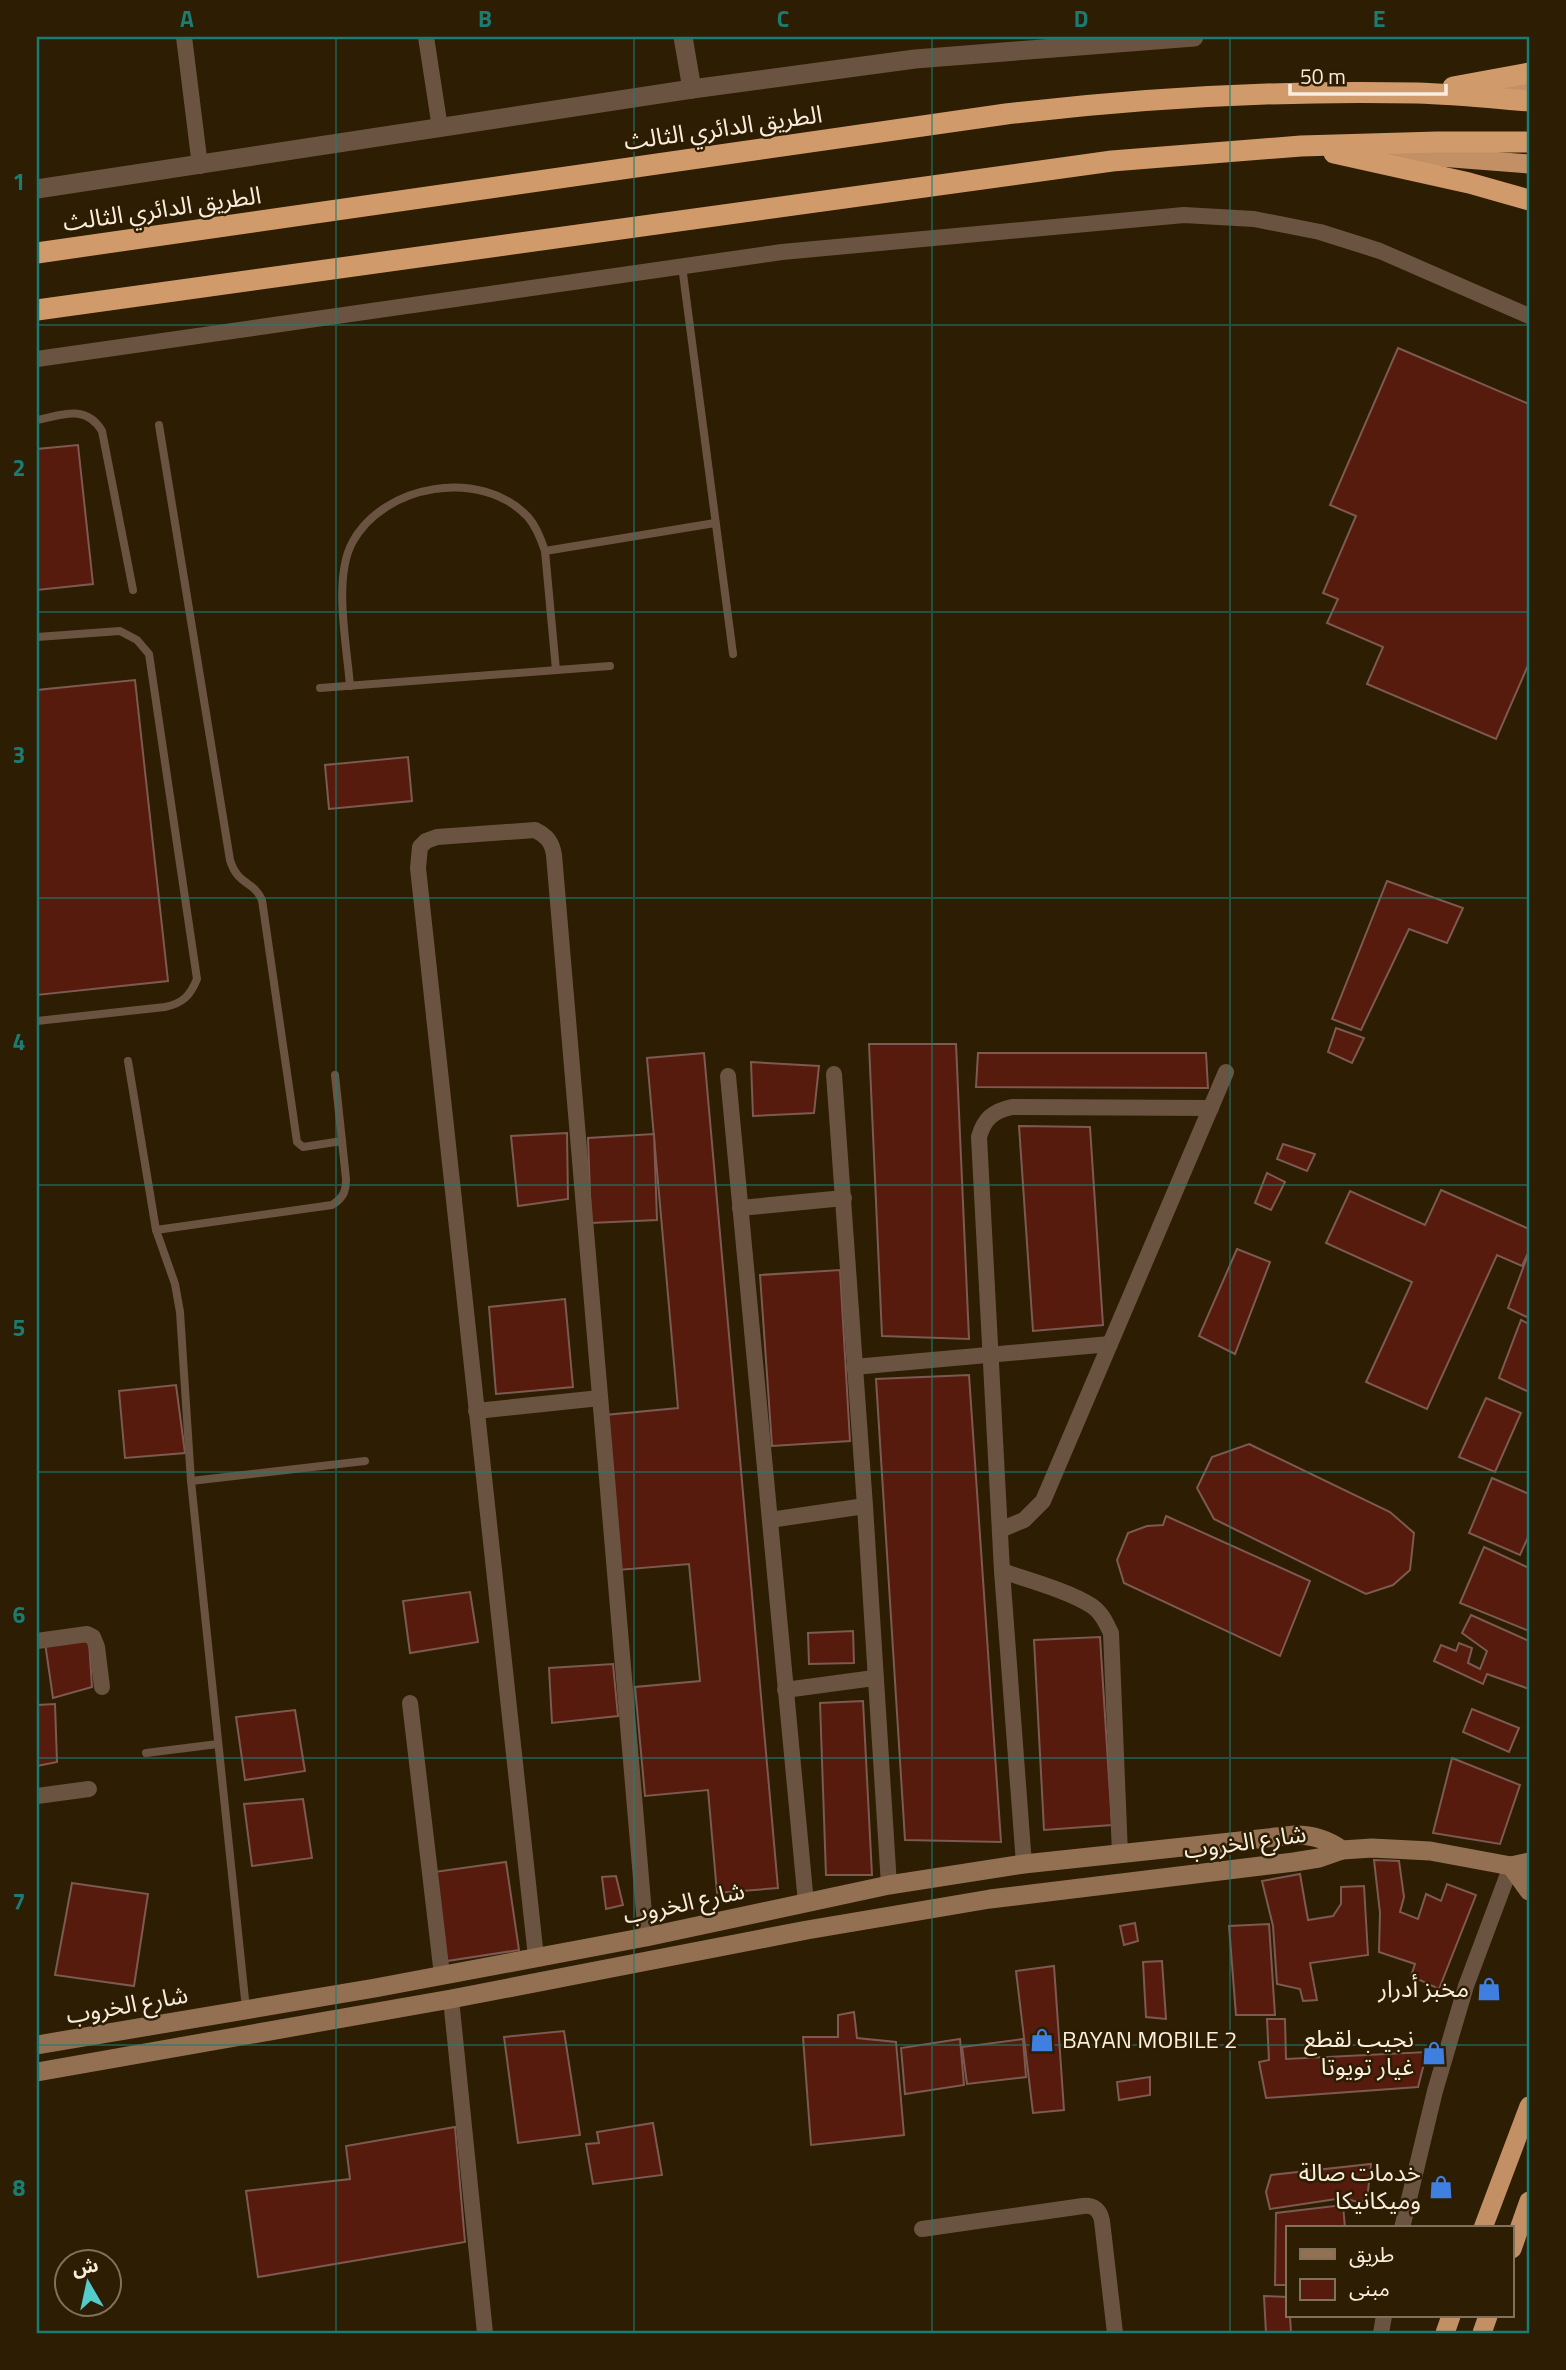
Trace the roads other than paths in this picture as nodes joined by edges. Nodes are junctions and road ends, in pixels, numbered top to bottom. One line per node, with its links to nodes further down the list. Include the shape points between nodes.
1 (184, 37): 14 (street)
2 (426, 37): 10 (street)
3 (683, 37): 6 (street)
4 (1194, 37): 6 (street, via 915,59)
5 (1529, 73): 8 (highway)
6 (692, 89): 10 (street)
7 (1529, 89): 8 (highway, الطريق الدائري الثالث)
8 (1420, 93): 9 (highway, الطريق الدائري الثالث); 17 (highway, الطريق الدائري الثالث, via 1215,96 1019,112)
9 (1529, 101)
10 (440, 128): 14 (street)
11 (1529, 142): 12 (highway)
12 (1301, 146): 13 (highway); 16 (highway); 19 (highway, via 1112,162)
13 (1529, 164)
14 (200, 166): 15 (street)
15 (37, 189)
16 (1529, 200)
17 (37, 253)
18 (682, 266): 20 (street, via 907,239 1139,218 1220,216 1287,224 1350,241); 21 (street); 24 (lane)
19 (37, 310)
20 (1529, 316)
21 (37, 359)
22 (37, 420): 26 (lane, via 82,414 91,417 102,431)
23 (159, 425): 40 (lane, via 230,860 236,876 262,900 297,1142 303,1147)
24 (715, 523): 25 (lane); 28 (lane)
25 (545, 551): 30 (lane); 31 (lane, via 529,518 484,493 433,489 386,508 361,530 343,568)
26 (133, 590)
27 (37, 637): 33 (lane, via 120,632 137,640 149,654 197,979 180,1003 165,1007)
28 (733, 654)
29 (610, 666): 30 (lane)
30 (556, 670): 31 (lane)
31 (350, 686): 32 (lane)
32 (320, 688)
33 (37, 1021)
34 (128, 1061): 43 (lane)
35 (1226, 1073): 39 (street)
36 (834, 1074): 41 (street)
37 (335, 1075): 40 (lane)
38 (728, 1076): 42 (street)
39 (1211, 1108): 44 (street); 45 (street, via 1012,1107 990,1116 979,1137)
40 (342, 1142): 43 (lane, via 346,1190 332,1205)
41 (844, 1198): 42 (street); 46 (street)
42 (740, 1208): 52 (street)
43 (156, 1230): 50 (lane, via 180,1312)
44 (1110, 1344): 45 (street); 53 (street, via 1043,1501 1024,1520)
45 (991, 1355): 46 (street); 53 (street)
46 (854, 1367): 51 (street)
47 (600, 1398): 48 (street); 48 (street, via 552,844 535,830 437,837 420,847 418,868); 73 (street)
48 (476, 1411): 74 (street)
49 (365, 1461): 50 (lane)
50 (191, 1481): 60 (lane)
51 (865, 1506): 52 (street); 56 (street)
52 (770, 1520): 58 (street)
53 (1000, 1530): 54 (street)
54 (1002, 1571): 65 (street, via 1094,1607 1111,1633); 66 (street)
55 (37, 1641): 57 (street, via 93,1637)
56 (874, 1678): 58 (street); 69 (street)
57 (102, 1687)
58 (785, 1690): 72 (street)
59 (410, 1703): 75 (street)
60 (218, 1744): 61 (lane); 77 (lane)
61 (146, 1753)
62 (89, 1789): 63 (street)
63 (37, 1796)
64 (1342, 1850): 65 (main road, شارع الخروب, via 1308,1835 1294,1835); 67 (main road, شارع الخروب, via 1430,1851); 71 (main road, شارع الخروب, via 1294,1862)
65 (1120, 1854): 66 (main road, شارع الخروب)
66 (1024, 1864): 68 (main road, شارع الخروب)
67 (1520, 1864): 70 (main road); 82 (street, via 1466,1986)
68 (987, 1870): 69 (main road, شارع الخروب); 71 (main road)
69 (889, 1885): 72 (main road, شارع الخروب)
70 (1529, 1891)
71 (990, 1899): 76 (main road, شارع الخروب)
72 (806, 1903): 73 (main road, شارع الخروب)
73 (646, 1937): 74 (main road, شارع الخروب)
74 (536, 1957): 75 (main road, شارع الخروب)
75 (442, 1975): 77 (main road, شارع الخروب)
76 (451, 1999): 79 (main road, شارع الخروب); 86 (street)
77 (246, 2009): 78 (main road, شارع الخروب)
78 (37, 2045)
79 (37, 2072)
80 (1529, 2106): 83 (highway)
81 (1529, 2201): 85 (highway)
82 (1402, 2226)
83 (1484, 2226)
84 (922, 2229): 87 (street, via 1083,2206 1096,2209 1102,2221)
85 (1514, 2243)
86 (485, 2333)
87 (1115, 2333)

